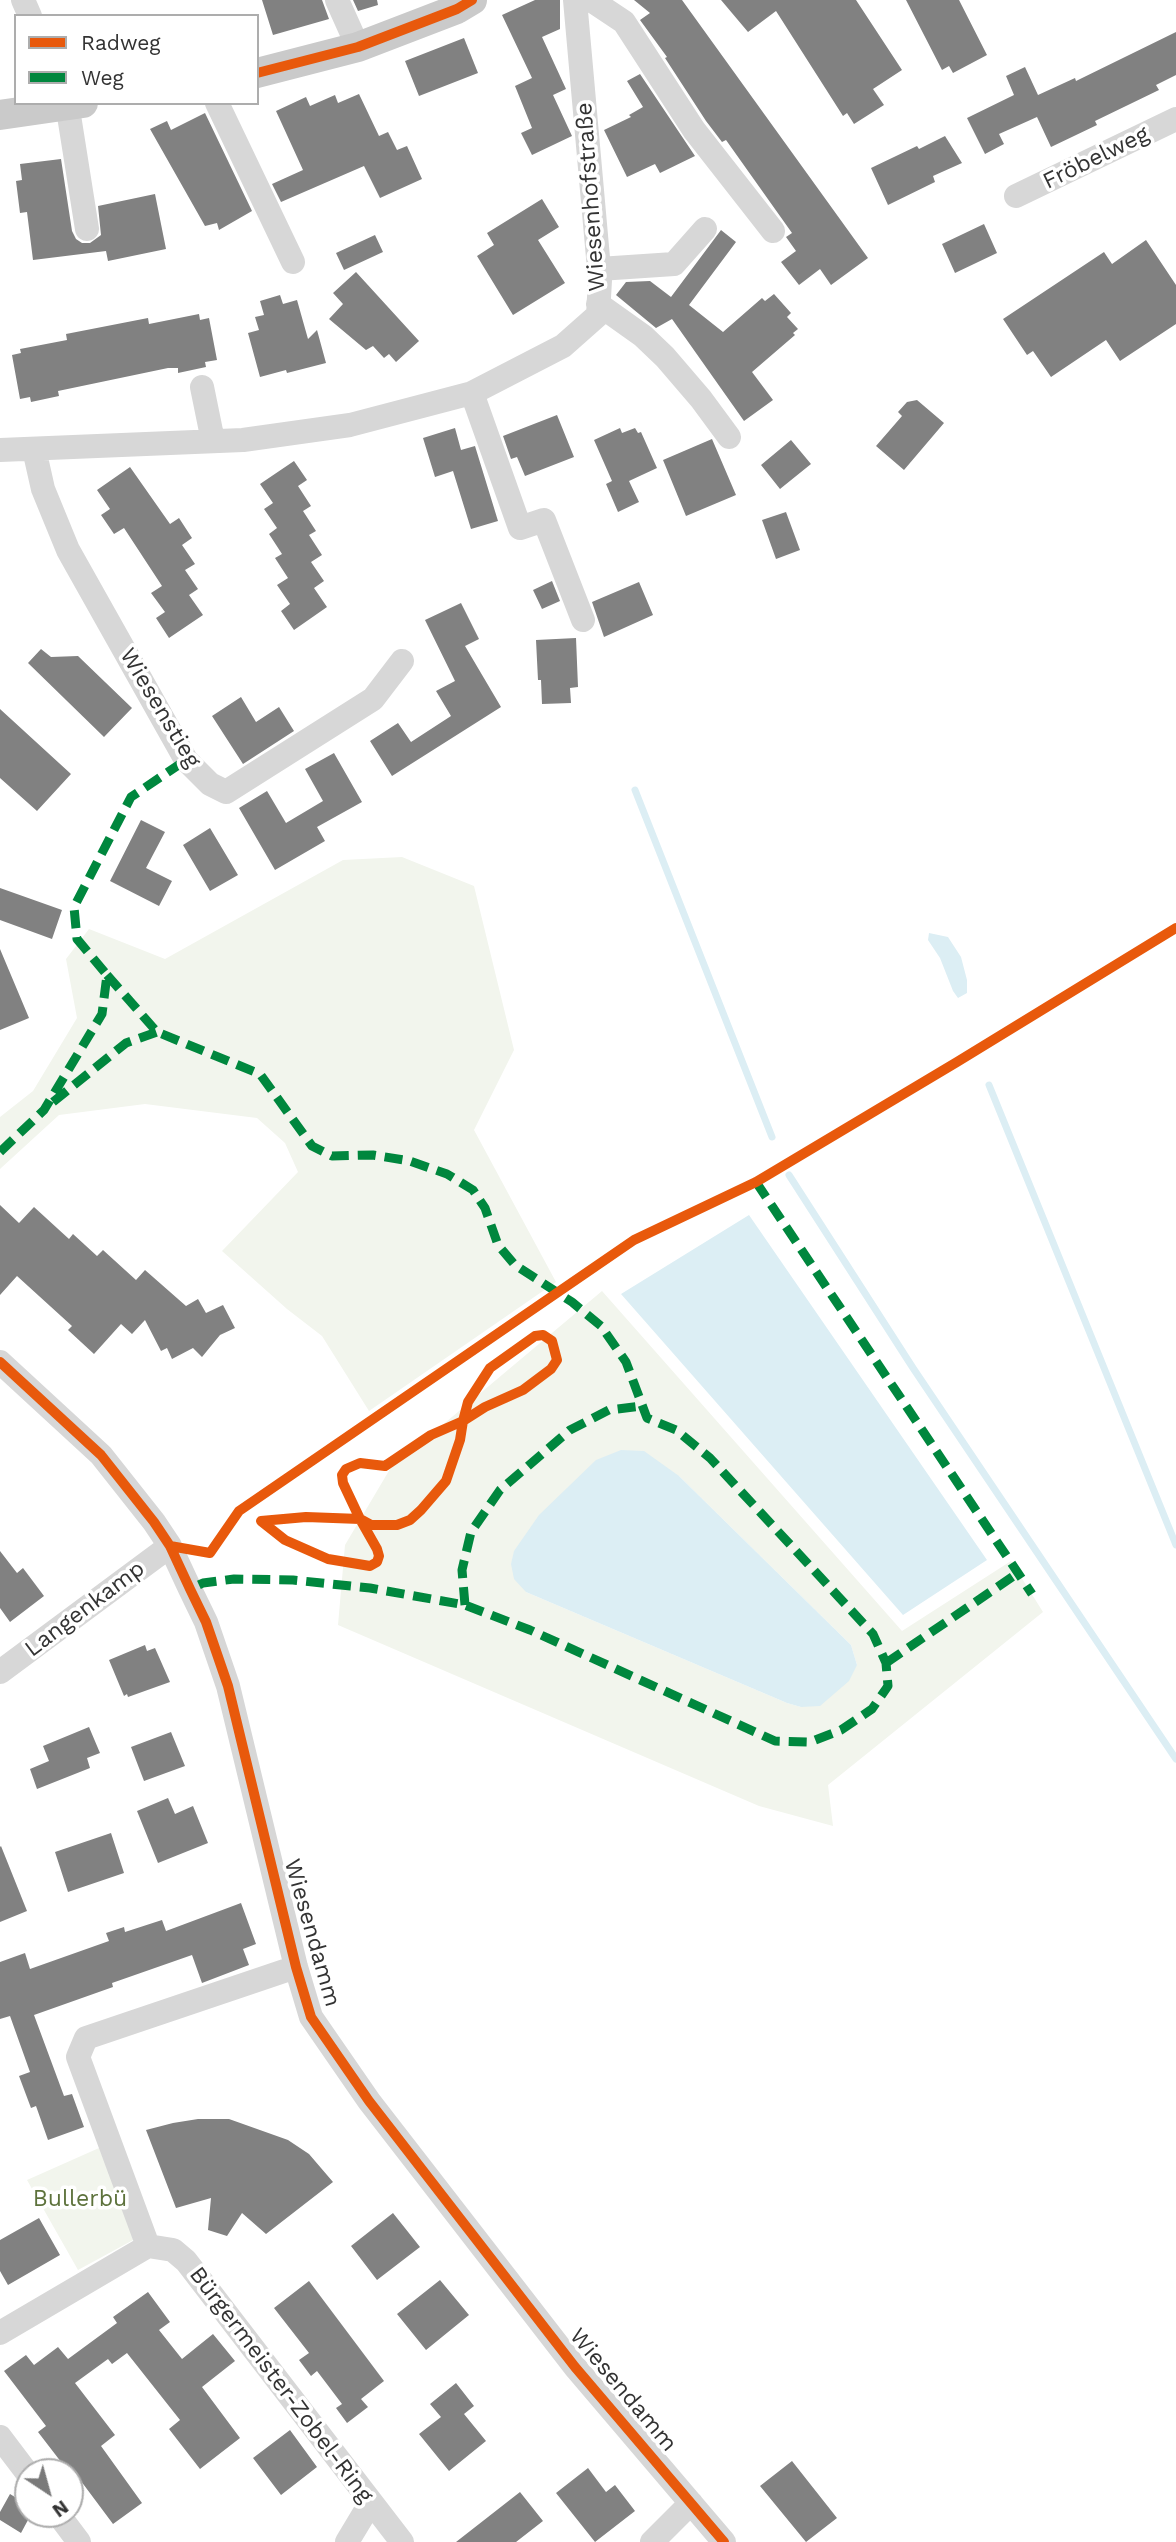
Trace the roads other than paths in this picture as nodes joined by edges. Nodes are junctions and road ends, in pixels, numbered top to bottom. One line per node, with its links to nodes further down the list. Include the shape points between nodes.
1 (337, 0): 5 (street)
2 (472, 0): 5 (main road)
3 (575, 0): 17 (street, Wiesenhofstraße)
4 (591, 0): 15 (street, via 624,23 694,130)
5 (358, 47): 6 (main road)
6 (259, 72)
7 (66, 105): 10 (main road)
8 (73, 105): 13 (street)
9 (218, 105): 16 (street)
10 (0, 115)
11 (1176, 120): 12 (street, Fröbelweg)
12 (1016, 196)
13 (87, 229)
14 (705, 229): 17 (street, via 674,264)
15 (773, 231)
16 (293, 262)
17 (599, 269): 18 (street, Wiesenhofstraße)
18 (598, 304): 20 (street, Wiesenhofstraße, via 597,315 563,346); 21 (street, via 665,357)
19 (202, 387): 22 (street)
20 (472, 393): 22 (street, Wiesenhofstraße, via 350,425); 25 (street, via 520,528 544,520)
21 (729, 437)
22 (213, 441): 23 (street, Wiesenhofstraße)
23 (34, 449): 24 (street, Wiesenhofstraße); 26 (street, Wiesenstieg, via 43,489 68,550 186,760 210,785 226,792 373,699)
24 (0, 450)
25 (583, 620)
26 (402, 661)
27 (0, 1362): 28 (street, Wiesendamm, via 101,1455)
28 (170, 1546): 29 (street, Langenkamp); 30 (street, Wiesendamm, via 206,1622 228,1686)
29 (0, 1672)
30 (296, 1967): 31 (street, via 86,2038 78,2057); 36 (street, Wiesendamm, via 312,2017 369,2101 575,2367)
31 (148, 2246): 32 (street); 35 (street, Bürgermeister-Zobel-Ring, via 173,2250 186,2260)
32 (0, 2333)
33 (0, 2437): 34 (street)
34 (16, 2458)
35 (371, 2502): 37 (street); 38 (street, Bürgermeister-Zobel-Ring)
36 (691, 2503): 39 (street); 40 (street, Wiesendamm)
37 (347, 2542)
38 (402, 2542)
39 (652, 2542)
40 (724, 2542)

